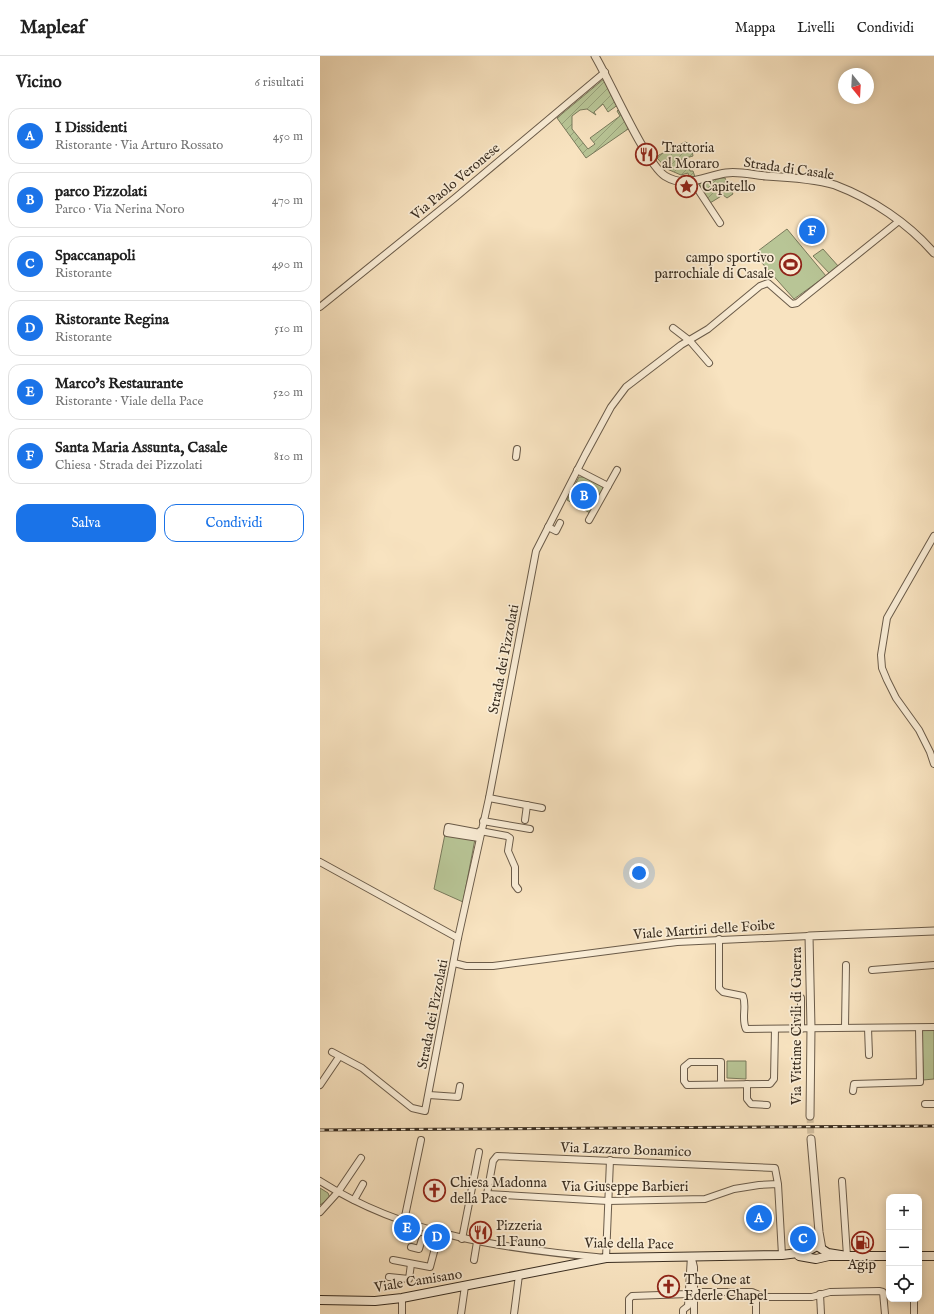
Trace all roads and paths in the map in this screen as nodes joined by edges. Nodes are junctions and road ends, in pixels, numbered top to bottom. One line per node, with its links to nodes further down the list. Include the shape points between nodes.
1 (595, 56): 2 (street, Strada di Casale)
2 (605, 72): 3 (street, Strada di Casale, via 656,168 665,176); 7 (street, Via Paolo Veronese)
3 (693, 182): 4 (street, Strada di Casale, via 727,173 784,177 833,185 872,202); 5 (street)
4 (899, 221): 6 (street, Strada di Casale); 9 (street, Strada dei Pizzolati, via 797,304 792,304 768,283 760,286)
5 (720, 223)
6 (934, 252)
7 (320, 307)
8 (673, 328): 9 (street)
9 (690, 341): 10 (street); 13 (street, Strada dei Pizzolati, via 681,345 626,387 611,407)
10 (709, 363)
11 (517, 449): 12 (street)
12 (516, 457)
13 (577, 470): 15 (street); 18 (street, Strada dei Pizzolati)
14 (617, 470): 15 (street)
15 (608, 486): 16 (street)
16 (589, 520)
17 (560, 523): 18 (street, via 556,531)
18 (548, 527): 21 (street, Strada dei Pizzolati, via 536,551)
19 (934, 536): 20 (street, via 887,618 881,655 886,680 919,730)
20 (934, 764)
21 (488, 798): 22 (street); 25 (street, Strada dei Pizzolati)
22 (528, 805): 23 (street); 24 (street)
23 (542, 808)
24 (525, 820)
25 (483, 821): 27 (street); 28 (street, Strada dei Pizzolati)
26 (448, 827): 28 (street, via 447,832)
27 (530, 829)
28 (480, 834): 30 (street, via 510,838 508,851 515,867 515,885); 33 (street, Strada dei Pizzolati)
29 (320, 862): 33 (street, via 329,863)
30 (518, 889)
31 (934, 931): 32 (street, Viale Martiri delle Foibe)
32 (809, 936): 34 (street, Viale Martiri delle Foibe); 42 (street, Via Vittime Civili di Guerra)
33 (458, 938): 35 (street, Strada dei Pizzolati)
34 (719, 939): 35 (street, Viale Martiri delle Foibe, via 677,942 493,966); 45 (street, via 719,988 723,992 743,996 746,1003 746,1028)
35 (454, 963): 55 (street, Strada dei Pizzolati)
36 (934, 964): 38 (street)
37 (846, 965): 40 (street)
38 (872, 970)
39 (801, 998): 46 (street)
40 (845, 1027): 42 (street); 43 (street)
41 (934, 1027): 44 (street)
42 (811, 1028): 46 (street); 59 (street, Via Vittime Civili di Guerra)
43 (868, 1028): 44 (street); 48 (street)
44 (919, 1028): 54 (street, via 920,1082 854,1084)
45 (775, 1029): 46 (street); 51 (street, via 774,1081 770,1084)
46 (801, 1029)
47 (332, 1052): 49 (street)
48 (869, 1055)
49 (339, 1057): 52 (street); 55 (street, Strada dei Pizzolati, via 362,1068 412,1108 425,1111)
50 (721, 1084): 50 (street, via 721,1062 690,1062 684,1067 684,1081 687,1085); 51 (street)
51 (747, 1084): 58 (street, via 747,1099 751,1104)
52 (320, 1085)
53 (460, 1086): 55 (street, via 458,1097)
54 (853, 1091)
55 (429, 1095)
56 (925, 1104): 57 (street)
57 (934, 1104)
58 (767, 1105)
59 (810, 1116)
60 (811, 1139): 75 (street)
61 (421, 1140): 74 (street)
62 (479, 1152): 78 (street)
63 (361, 1158): 70 (street)
64 (610, 1160): 65 (street, Via Lazzaro Bonamico, via 497,1156 493,1161); 69 (street, Via Lazzaro Bonamico, via 775,1168); 72 (street)
65 (490, 1176): 72 (street, Via Giuseppe Barbieri, via 488,1194)
66 (320, 1181): 70 (street, Viale della Pace)
67 (842, 1181): 85 (street)
68 (363, 1184): 71 (street)
69 (778, 1184): 72 (street, Via Giuseppe Barbieri, via 734,1189 705,1199); 83 (street)
70 (338, 1192): 71 (street, Viale della Pace); 73 (street)
71 (354, 1200): 74 (street, Viale della Pace)
72 (608, 1201): 89 (street)
73 (320, 1212)
74 (404, 1221): 77 (street, Viale della Pace)
75 (819, 1232): 81 (street); 82 (street)
76 (438, 1233): 77 (street, Viale della Pace); 78 (street, Viale della Pace); 92 (street, via 430,1267)
77 (423, 1234): 80 (street, via 420,1249)
78 (462, 1239): 79 (street, Viale della Pace)
79 (477, 1242): 89 (street, Viale della Pace); 91 (street)
80 (410, 1247)
81 (812, 1252): 82 (main road, Viale della Pace, via 819,1247); 82 (main road, Viale della Pace, via 816,1259); 83 (main road, Viale della Pace)
82 (822, 1252): 85 (main road, Viale della Pace)
83 (782, 1255): 84 (main road, Viale della Pace)
84 (690, 1256): 89 (main road, Viale della Pace); 98 (street, via 694,1267)
85 (847, 1256): 86 (main road, Viale della Pace)
86 (886, 1256)
87 (922, 1256): 88 (main road)
88 (934, 1256)
89 (606, 1258): 93 (main road, Viale Camisano)
90 (393, 1260): 92 (street)
91 (474, 1260)
92 (411, 1264): 94 (street, via 409,1279)
93 (519, 1275): 95 (main road, Viale Camisano); 104 (street)
94 (389, 1277)
95 (465, 1286): 99 (main road, Viale Camisano); 103 (street)
96 (756, 1294): 97 (street, via 764,1297 812,1297); 98 (street, via 698,1292); 108 (street)
97 (820, 1294): 109 (street); 110 (street, via 883,1292)
98 (691, 1295): 105 (street, via 636,1294 629,1299); 106 (street); 107 (street)
99 (402, 1298): 100 (main road, Viale Camisano, via 375,1301); 102 (street)
100 (320, 1300)
101 (914, 1302): 111 (street)
102 (402, 1314)
103 (461, 1314)
104 (514, 1314)
105 (629, 1314)
106 (683, 1314)
107 (694, 1314)
108 (756, 1314)
109 (821, 1314)
110 (885, 1314)
111 (914, 1314)

